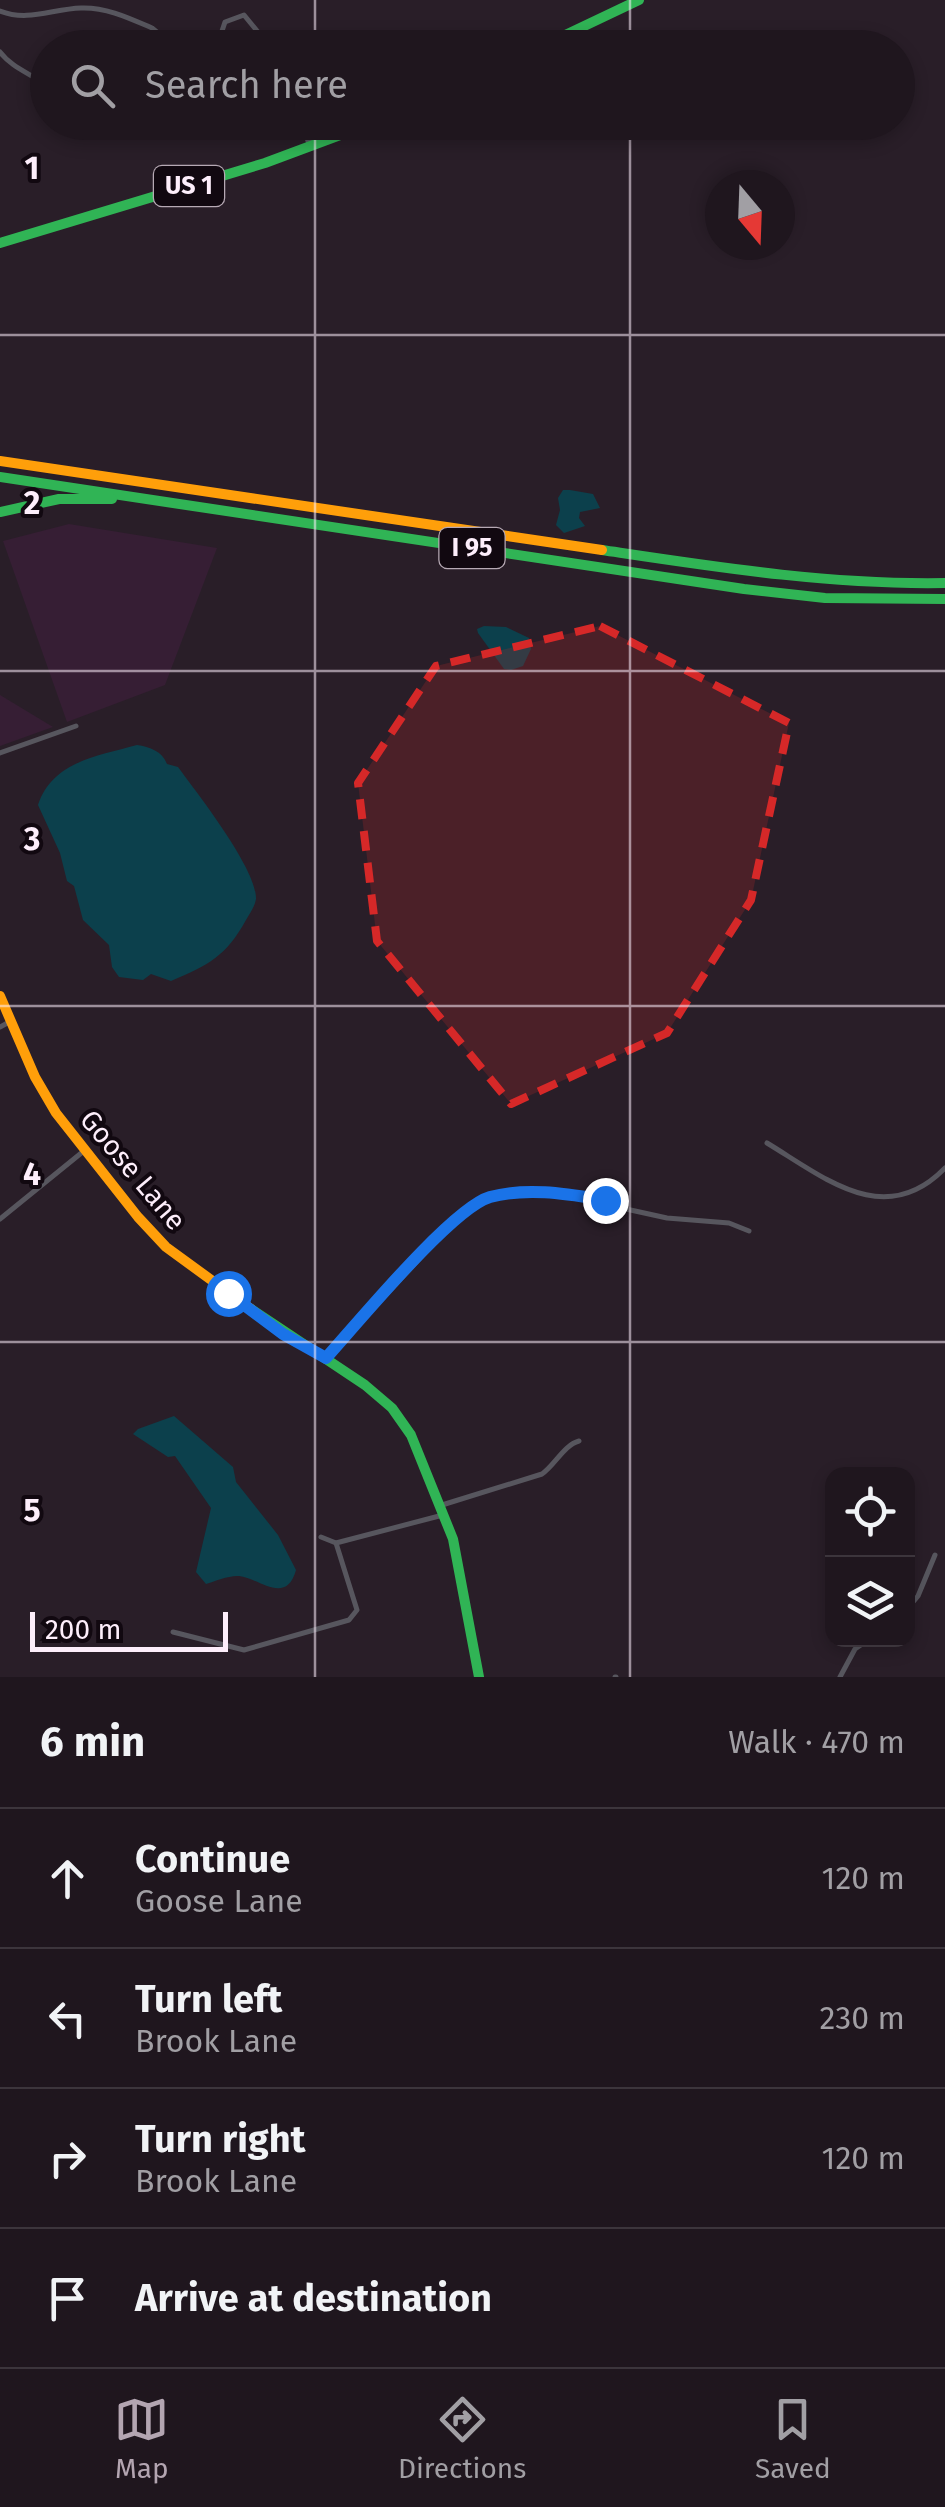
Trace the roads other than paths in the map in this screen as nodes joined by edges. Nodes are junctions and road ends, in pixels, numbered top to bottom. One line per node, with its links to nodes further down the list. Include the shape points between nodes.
1 (639, 0): 6 (main road)
2 (0, 11): 3 (street, via 24,17 103,10)
3 (155, 30)
4 (222, 30): 5 (street, via 244,14)
5 (257, 30)
6 (576, 30)
7 (0, 52): 8 (street)
8 (30, 73)
9 (308, 140): 12 (street)
10 (318, 140): 12 (street)
11 (331, 140): 12 (main road, US 1)
12 (316, 146): 13 (main road, US 1)
13 (0, 243)
14 (0, 461): 18 (main road, I 95, via 749,572)
15 (0, 477): 16 (main road, I 95)
16 (196, 506): 17 (main road, via 59,499); 19 (main road, I 95, via 744,589)
17 (0, 512)
18 (945, 583)
19 (945, 599)
20 (76, 726): 21 (street)
21 (0, 753)
22 (0, 996): 23 (main road, Goose Lane)
23 (5, 1024): 25 (main road, Goose Lane)
24 (767, 1143): 26 (street, via 846,1190 884,1198 921,1188)
25 (85, 1150): 27 (street); 29 (main road, Goose Lane, via 166,1247)
26 (945, 1168)
27 (0, 1219)
28 (749, 1231): 29 (street, via 560,1194 486,1198 425,1250)
29 (326, 1358): 31 (main road, Goose Lane, via 392,1408 417,1446)
30 (579, 1441): 31 (street, via 542,1474)
31 (444, 1510): 33 (street); 38 (main road, Goose Lane)
32 (321, 1537): 33 (street)
33 (336, 1544): 36 (street, via 358,1610 350,1620 244,1650)
34 (935, 1555): 35 (street)
35 (915, 1600)
36 (173, 1632)
37 (858, 1647): 39 (street)
38 (479, 1677)
39 (840, 1677)

